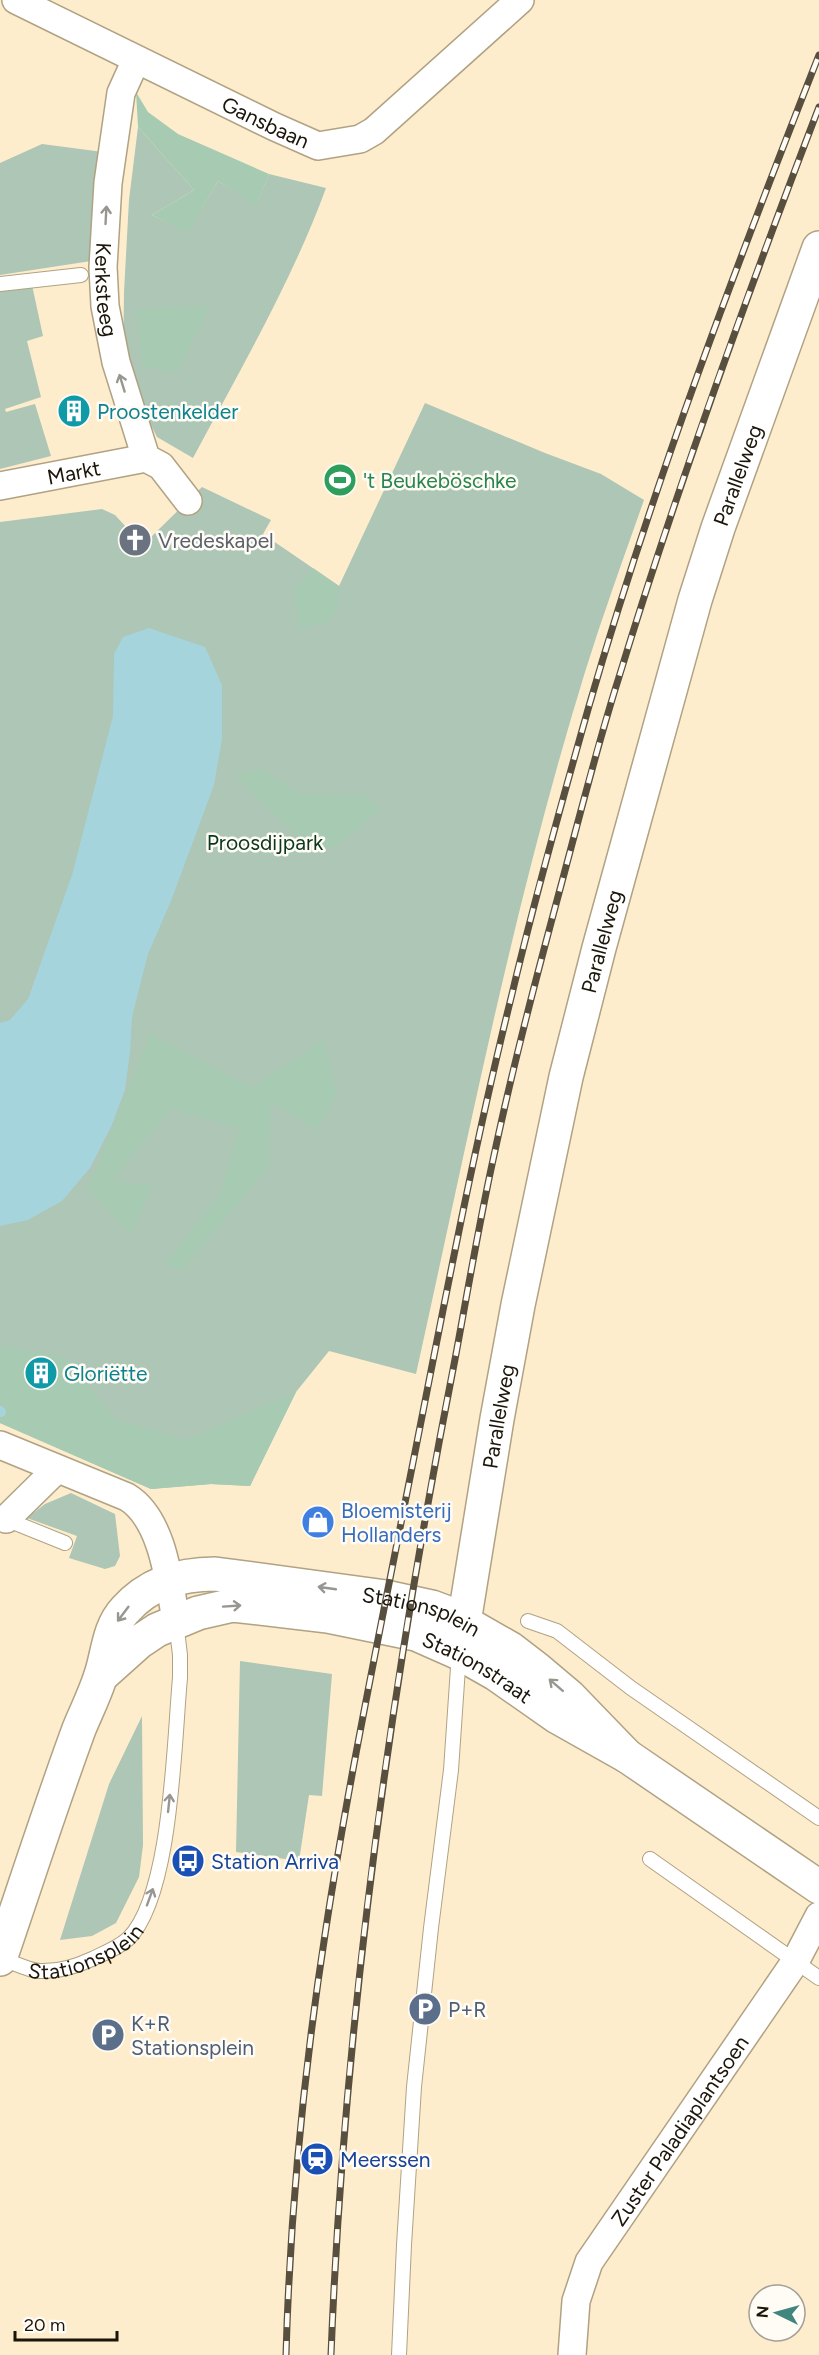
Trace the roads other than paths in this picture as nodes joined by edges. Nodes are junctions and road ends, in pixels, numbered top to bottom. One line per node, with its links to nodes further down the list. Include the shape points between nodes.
1 (18, 0): 3 (street, Gansbaan)
2 (520, 0): 3 (street, Gansbaan, via 374,131 360,138 318,146)
3 (136, 60): 7 (street, Kerksteeg, one-way to 3, via 116,362 105,306 103,267 108,183 121,93)
4 (819, 248): 17 (street, Parallelweg, via 718,528 599,948 566,1077 521,1293)
5 (81, 275): 6 (lane)
6 (0, 284)
7 (146, 458): 8 (street, Markt); 9 (street, via 160,466)
8 (0, 486)
9 (188, 501)
10 (0, 1446): 11 (street)
11 (57, 1469): 12 (street); 14 (street, via 137,1503 158,1542)
12 (3, 1518): 13 (lane)
13 (65, 1544)
14 (169, 1580): 15 (street, Stationsplein); 17 (street, Stationsplein, one-way to 14, via 432,1607 333,1589 215,1574); 19 (street, Stationsplein, one-way to 19, via 150,1589 123,1611 113,1631)
15 (176, 1620): 18 (street, Stationstraat, one-way to 18, via 233,1605 257,1607 381,1626 416,1634); 19 (street, Stationstraat, via 139,1642); 25 (lane, Stationsplein, one-way to 15, via 37,1971 80,1964 121,1944 140,1921 162,1861 180,1655)
16 (528, 1621): 21 (lane, via 557,1631 631,1688)
17 (464, 1622): 18 (street, Parallelweg); 20 (street, Stationsplein, one-way to 17, via 537,1669)
18 (459, 1653): 20 (street, Stationstraat, via 556,1716); 28 (lane, via 451,1770 414,2087)
19 (101, 1676): 25 (street, Stationsplein)
20 (627, 1756): 23 (street, Stationstraat)
21 (819, 1818)
22 (650, 1859): 26 (lane)
23 (819, 1887)
24 (819, 1916): 26 (street, Zuster Paladiaplantsoen)
25 (0, 1959)
26 (795, 1962): 27 (lane); 29 (street, Zuster Paladiaplantsoen, via 589,2262 576,2301)
27 (819, 1978)
28 (399, 2355)
29 (572, 2355)

